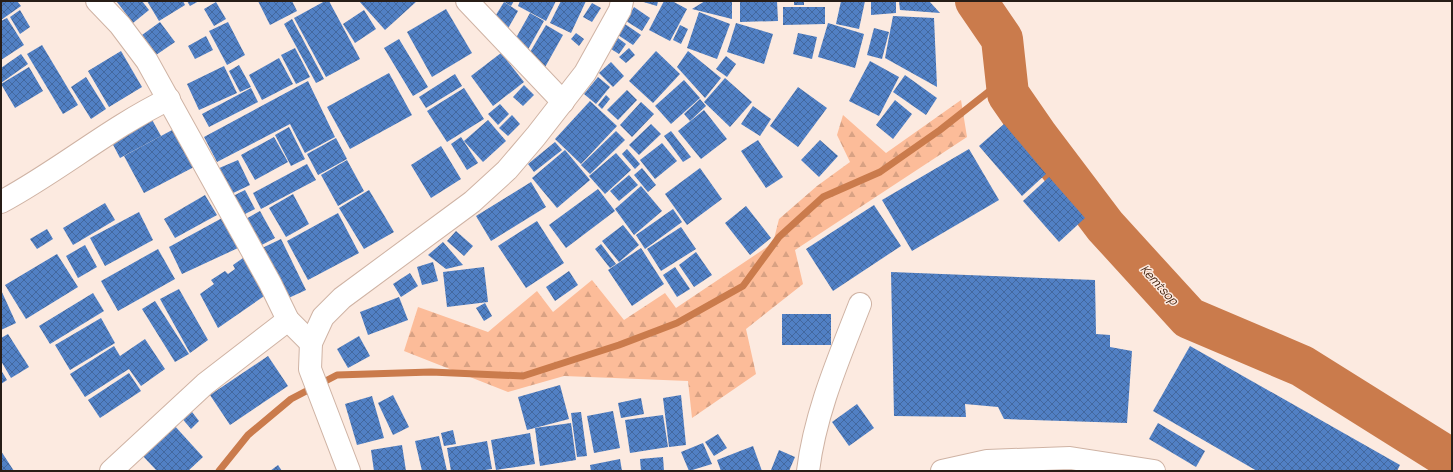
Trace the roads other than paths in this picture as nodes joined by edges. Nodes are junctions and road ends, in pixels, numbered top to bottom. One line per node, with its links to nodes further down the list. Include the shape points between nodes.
1 (97, 1): 4 (street, via 120,25 147,61)
2 (467, 1): 5 (street)
3 (622, 1): 5 (street, via 620,10 585,73)
4 (168, 100): 6 (street, via 139,114 32,185); 8 (street)
5 (563, 102): 9 (street, via 507,170 472,202 342,298 323,317)
6 (1, 202)
7 (860, 304): 12 (street, via 827,392 809,457)
8 (288, 320): 9 (street); 10 (street, via 206,384)
9 (310, 343): 11 (street, via 310,369)
10 (111, 471)
11 (349, 471)
12 (808, 471)
13 (942, 471): 14 (street, via 987,461 1070,458)
14 (1154, 471)

